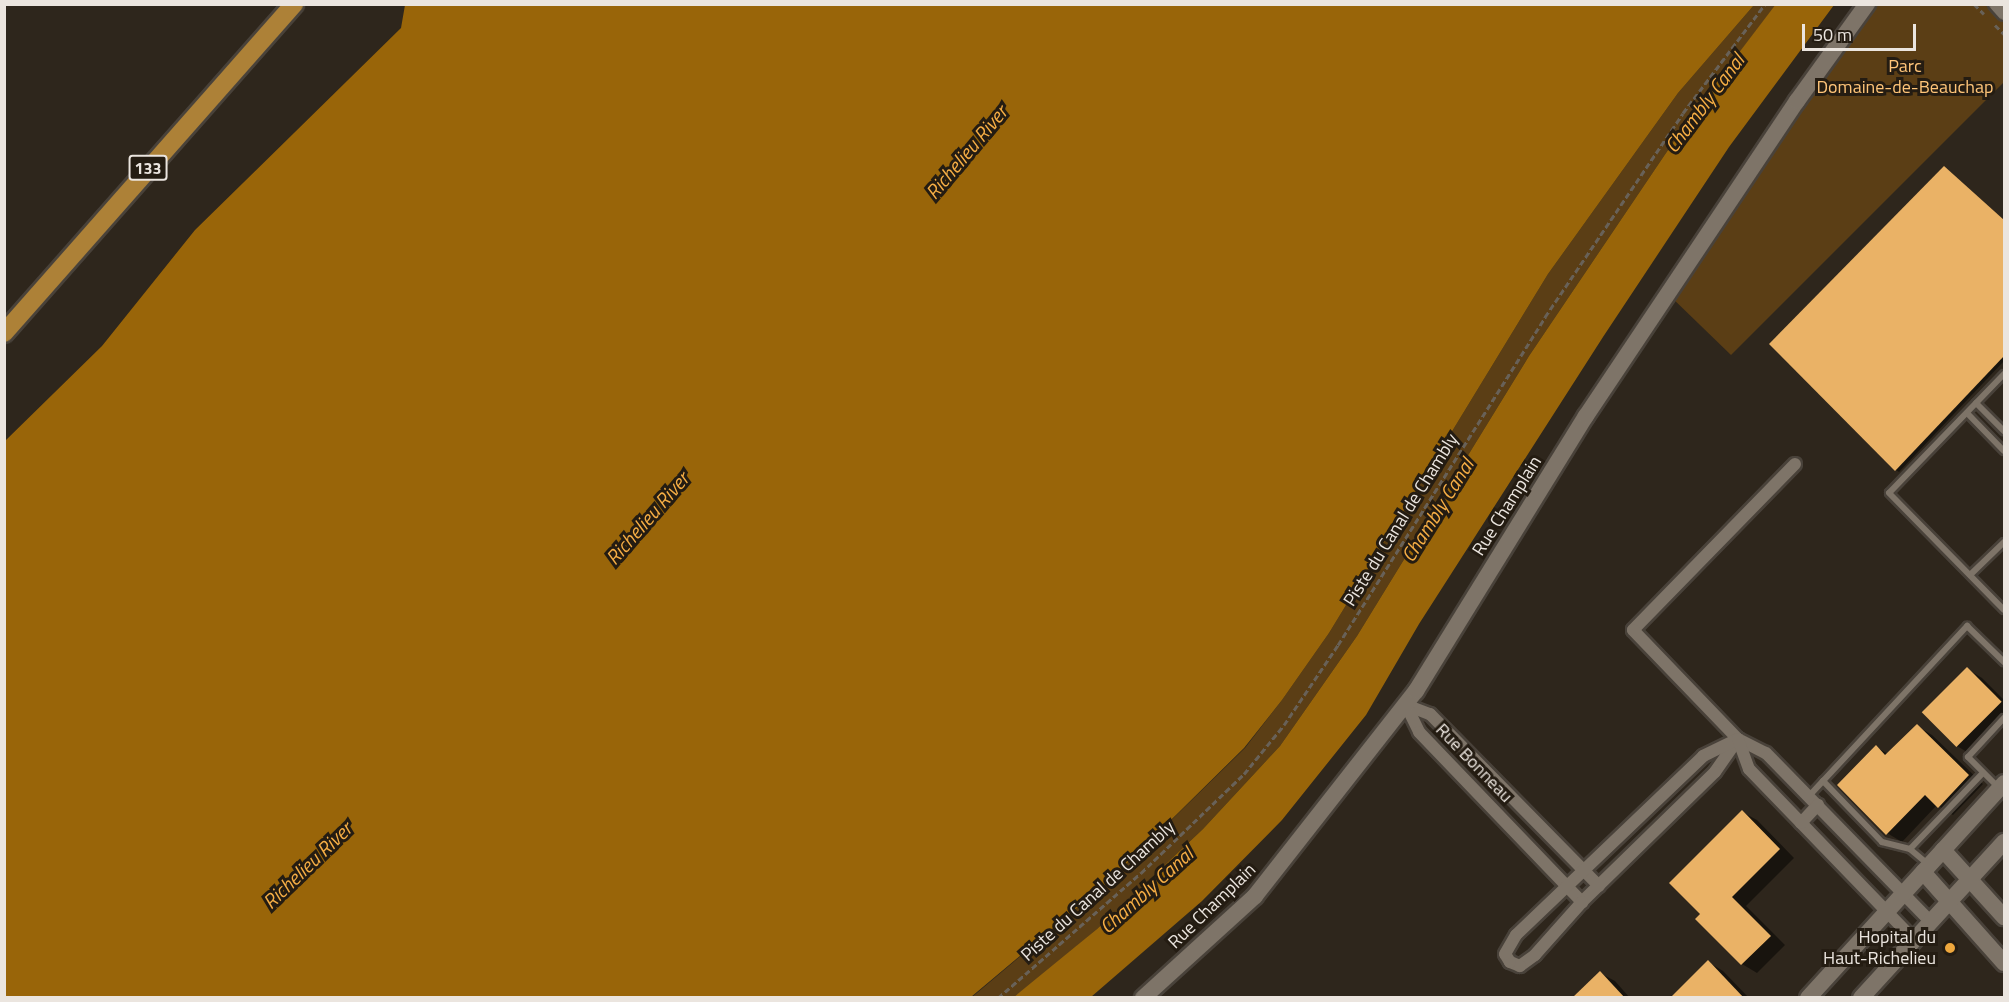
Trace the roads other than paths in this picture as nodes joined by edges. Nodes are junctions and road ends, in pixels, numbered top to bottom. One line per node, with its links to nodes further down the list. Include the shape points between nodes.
1 (294, 4): 5 (main road, 133)
2 (1867, 4): 16 (street, Rue Champlain, via 1797,101 1586,416)
3 (1995, 4): 4 (street)
4 (2004, 14)
5 (4, 333)
6 (2004, 374): 7 (lane)
7 (1976, 403): 8 (lane); 9 (lane)
8 (1967, 413): 10 (lane); 13 (lane, via 1888,493)
9 (2004, 431)
10 (2004, 451)
11 (1795, 464): 18 (street, via 1634,630)
12 (2004, 542): 13 (lane)
13 (1970, 575): 14 (lane)
14 (2004, 610)
15 (2004, 662): 20 (lane, via 1967,626)
16 (1406, 705): 30 (street, Rue Bonneau, via 1430,714); 34 (street, Rue Bonneau, via 1419,732); 43 (street, Rue Champlain, via 1255,896)
17 (2004, 718): 19 (lane, via 1968,757)
18 (1738, 739): 22 (street, via 1766,753); 24 (street, via 1703,756); 25 (street, via 1749,769); 26 (street, via 1715,772)
19 (1982, 774): 21 (lane); 28 (lane)
20 (1823, 781): 22 (lane); 28 (lane, via 1882,842)
21 (2002, 786): 29 (street)
22 (1809, 796): 23 (street)
23 (1818, 806): 25 (street); 35 (street)
24 (1646, 810): 26 (street); 30 (street)
25 (1801, 823): 38 (street)
26 (1662, 825): 33 (street)
27 (2004, 842): 32 (street)
28 (1911, 849): 31 (lane)
29 (1943, 850): 31 (street); 32 (street)
30 (1583, 869): 33 (street, Rue Bonneau); 34 (street)
31 (1926, 869): 35 (street); 37 (street)
32 (1970, 880): 37 (street); 39 (street)
33 (1599, 886): 36 (street)
34 (1568, 887): 36 (street, Rue Bonneau); 36 (street, via 1516,935 1505,954 1510,962 1520,966 1535,955)
35 (1904, 893): 38 (street); 40 (street)
36 (1582, 902)
37 (1948, 903): 40 (street); 42 (street)
38 (1887, 911): 41 (street); 44 (street)
39 (2004, 917)
40 (1931, 922): 41 (street)
41 (1914, 940): 45 (street)
42 (2004, 963)
43 (1143, 998)
44 (1809, 998)
45 (1861, 998)

